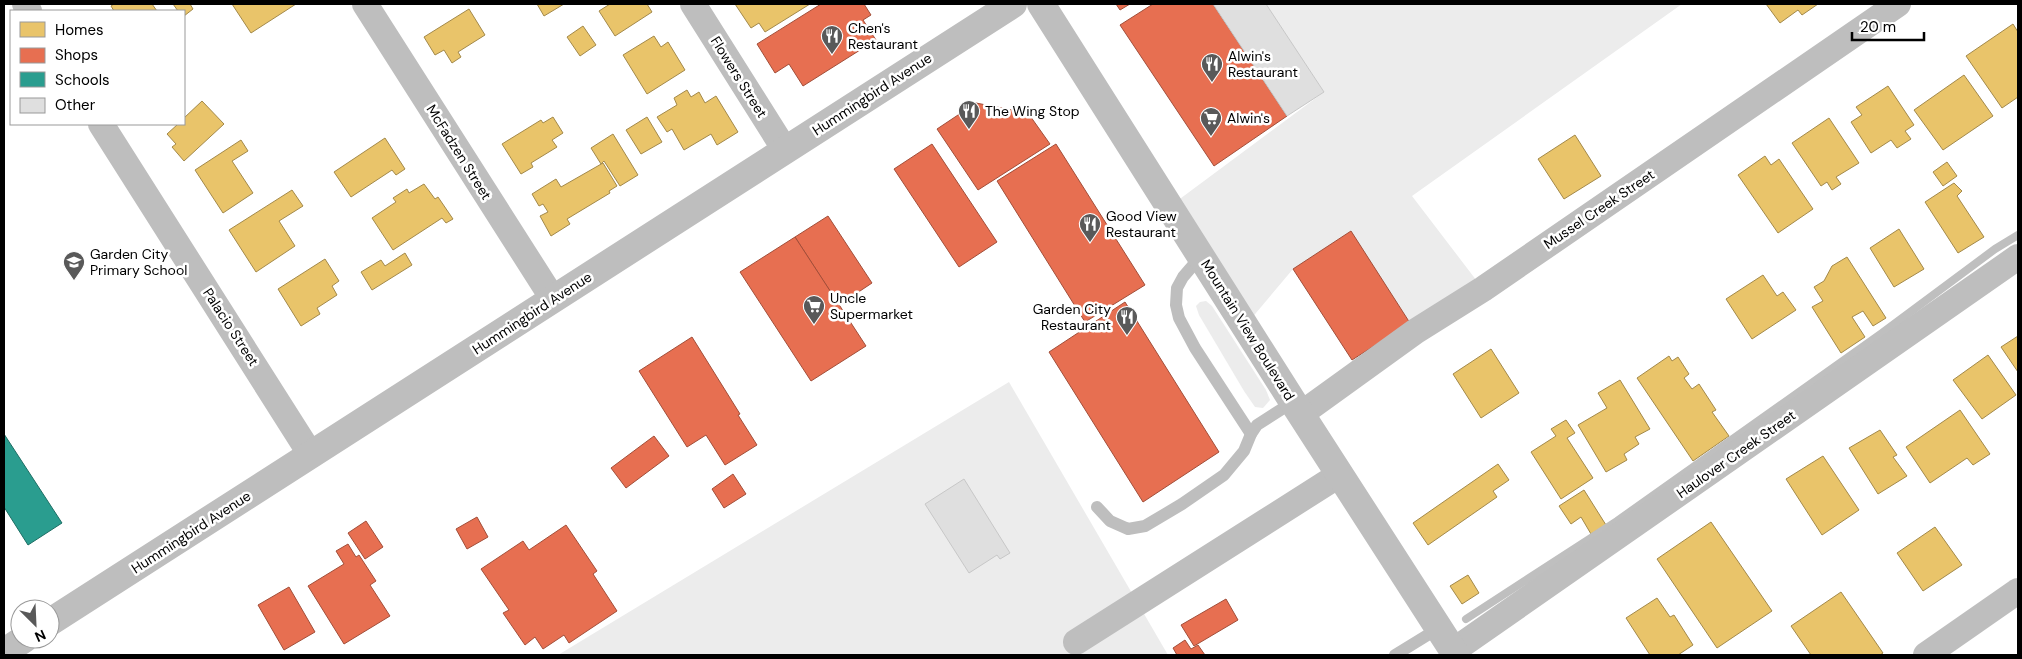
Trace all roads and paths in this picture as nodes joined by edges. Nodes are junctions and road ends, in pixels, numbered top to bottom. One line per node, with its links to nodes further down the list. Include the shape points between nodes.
1 (365, 4): 10 (street, McFadzen Street)
2 (693, 4): 7 (street, Flowers Street)
3 (1013, 4): 7 (street, Hummingbird Avenue)
4 (1041, 4): 8 (street, Mountain View Boulevard)
5 (1898, 4): 11 (street, Mussel Creek Street, via 1483,289)
6 (102, 125): 13 (street, Palacio Street)
7 (785, 150): 10 (street, Hummingbird Avenue)
8 (1201, 256): 11 (street, Mountain View Boulevard); 12 (lane, via 1177,288 1179,318)
9 (2018, 257): 20 (street, Haulover Creek Street)
10 (553, 300): 13 (street, Hummingbird Avenue)
11 (1297, 408): 12 (lane, via 1257,425); 14 (street, Mountain View Boulevard)
12 (1251, 434): 15 (lane, via 1244,451 1224,475 1145,526 1128,529 1110,521)
13 (311, 455): 17 (street, Hummingbird Avenue)
14 (1339, 475): 18 (street, Mountain View Boulevard); 19 (street)
15 (1097, 506)
16 (2018, 591): 22 (street)
17 (60, 616)
18 (1439, 628): 20 (street, Mountain View Boulevard); 21 (lane)
19 (1076, 642)
20 (1455, 653)
21 (1395, 655)
22 (1926, 655)

